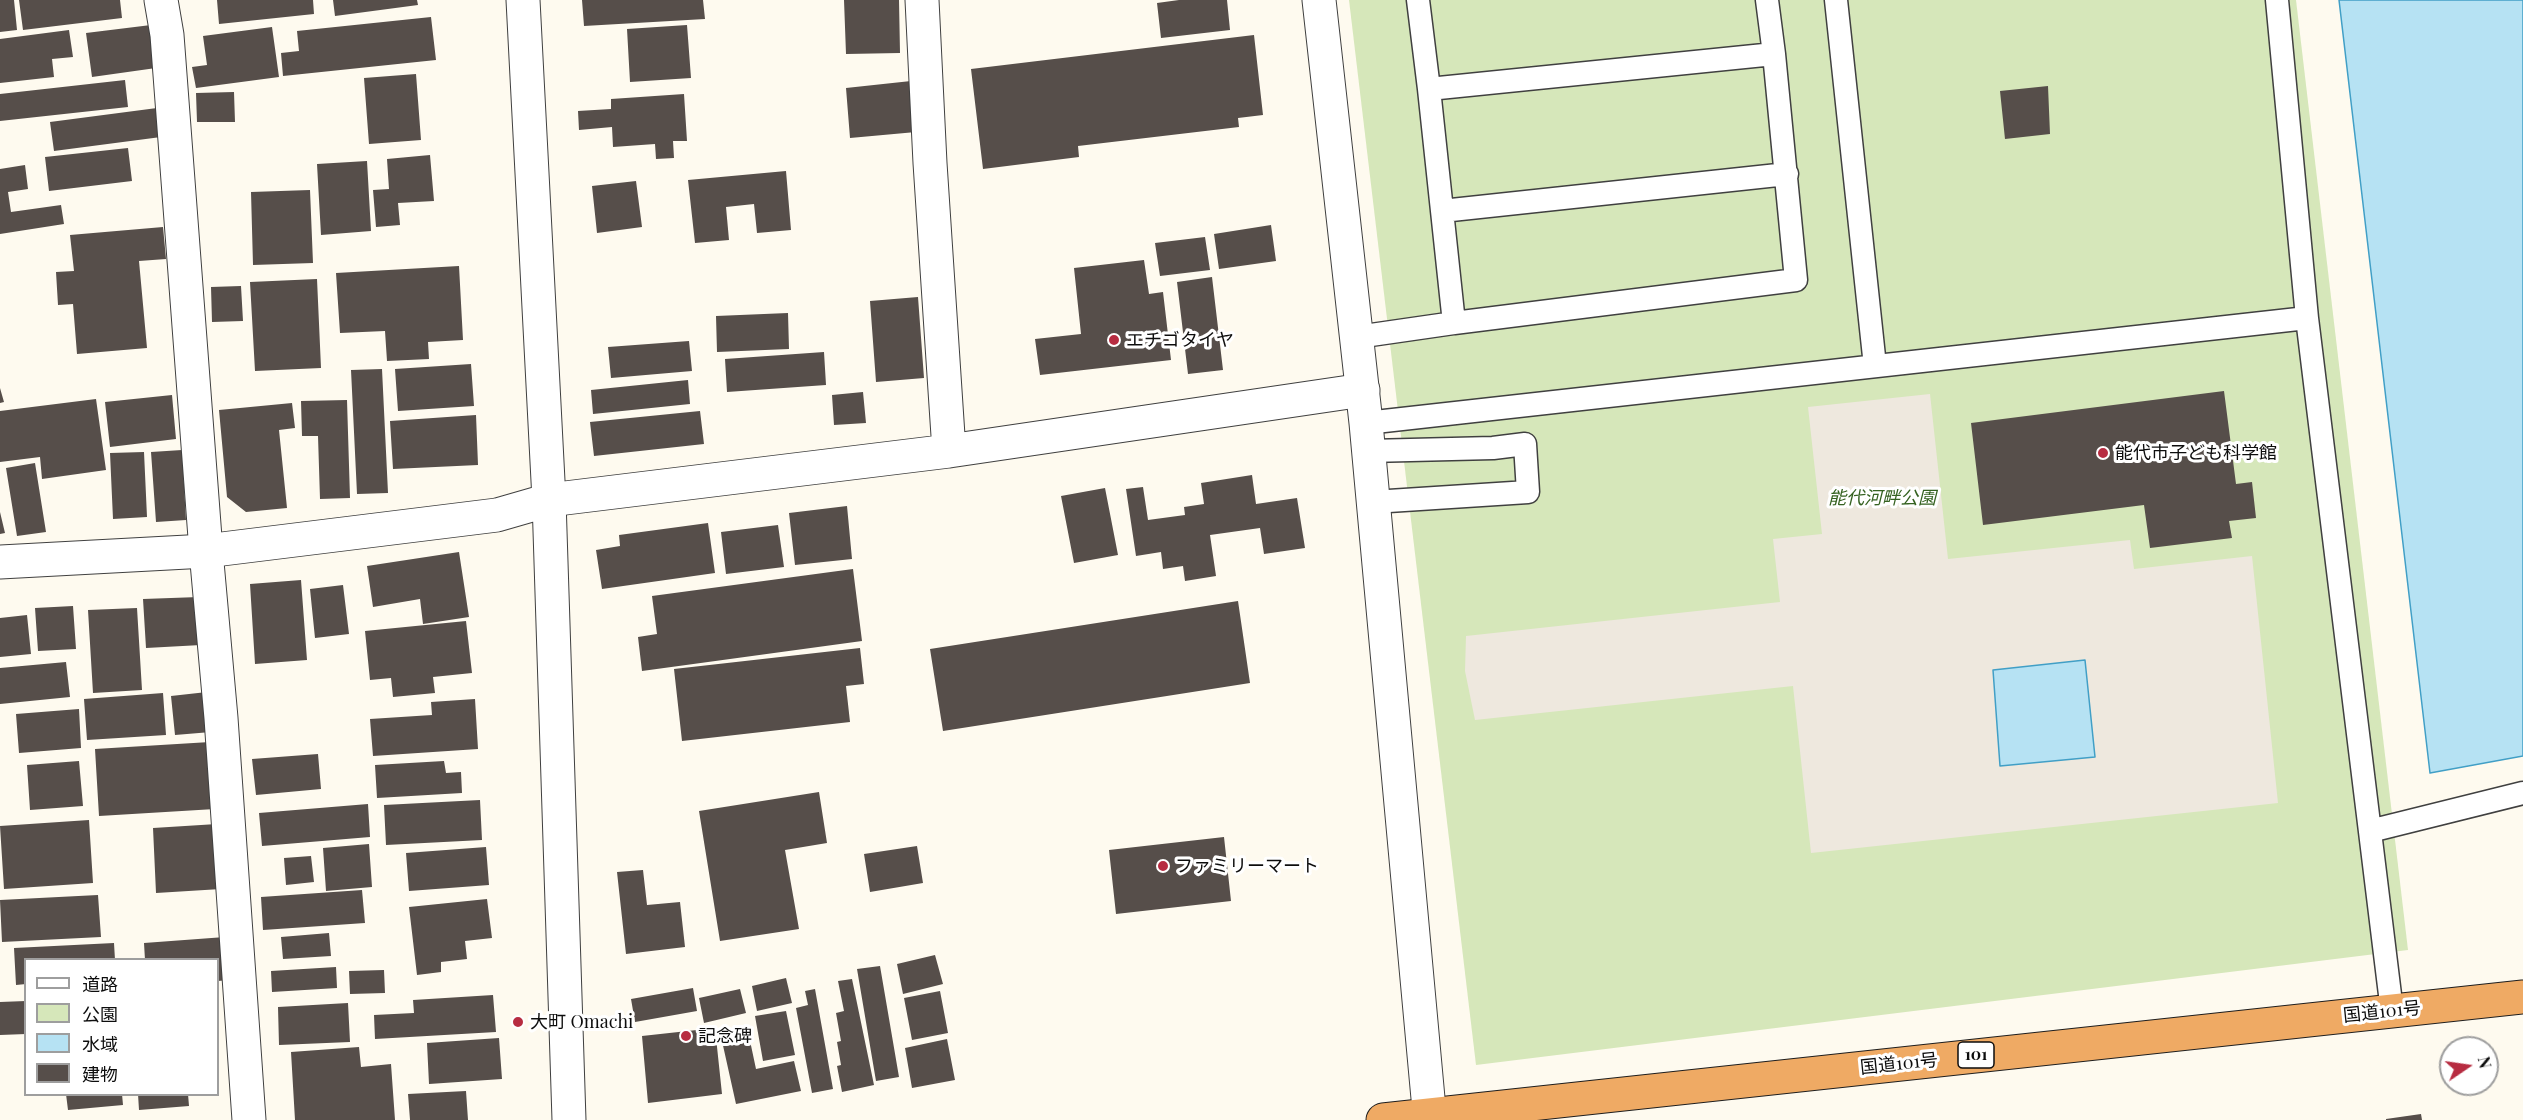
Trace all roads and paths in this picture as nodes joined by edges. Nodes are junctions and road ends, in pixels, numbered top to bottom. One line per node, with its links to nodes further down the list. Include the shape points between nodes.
1 (162, 0): 22 (street)
2 (523, 0): 20 (street)
3 (922, 0): 19 (street)
4 (1319, 0): 15 (street)
5 (1418, 0): 10 (lane)
6 (1767, 0): 9 (lane)
7 (1836, 0): 16 (lane)
8 (2277, 0): 13 (lane)
9 (1774, 54): 10 (lane); 11 (lane)
10 (1429, 89): 12 (lane)
11 (1787, 174): 12 (lane); 14 (lane, via 1796,280)
12 (1442, 211): 14 (lane)
13 (2307, 318): 16 (lane); 25 (lane)
14 (1454, 323): 15 (lane)
15 (1357, 337): 17 (street)
16 (1875, 366): 18 (lane)
17 (1363, 390): 18 (street); 19 (street)
18 (1367, 437): 21 (street); 21 (lane, via 1493,448 1526,444 1528,492)
19 (949, 451): 20 (street)
20 (549, 500): 22 (street, via 496,515); 30 (street)
21 (1373, 502): 28 (street)
22 (206, 551): 23 (street); 29 (street)
23 (0, 562)
24 (2523, 794): 25 (lane)
25 (2370, 831): 27 (lane)
26 (2523, 997): 27 (highway, 国道101号 / 101)
27 (2392, 1011): 28 (highway, 国道101号 / 101)
28 (1429, 1117): 31 (highway, 国道101号 / 101)
29 (249, 1120)
30 (569, 1120)
31 (1383, 1120)

